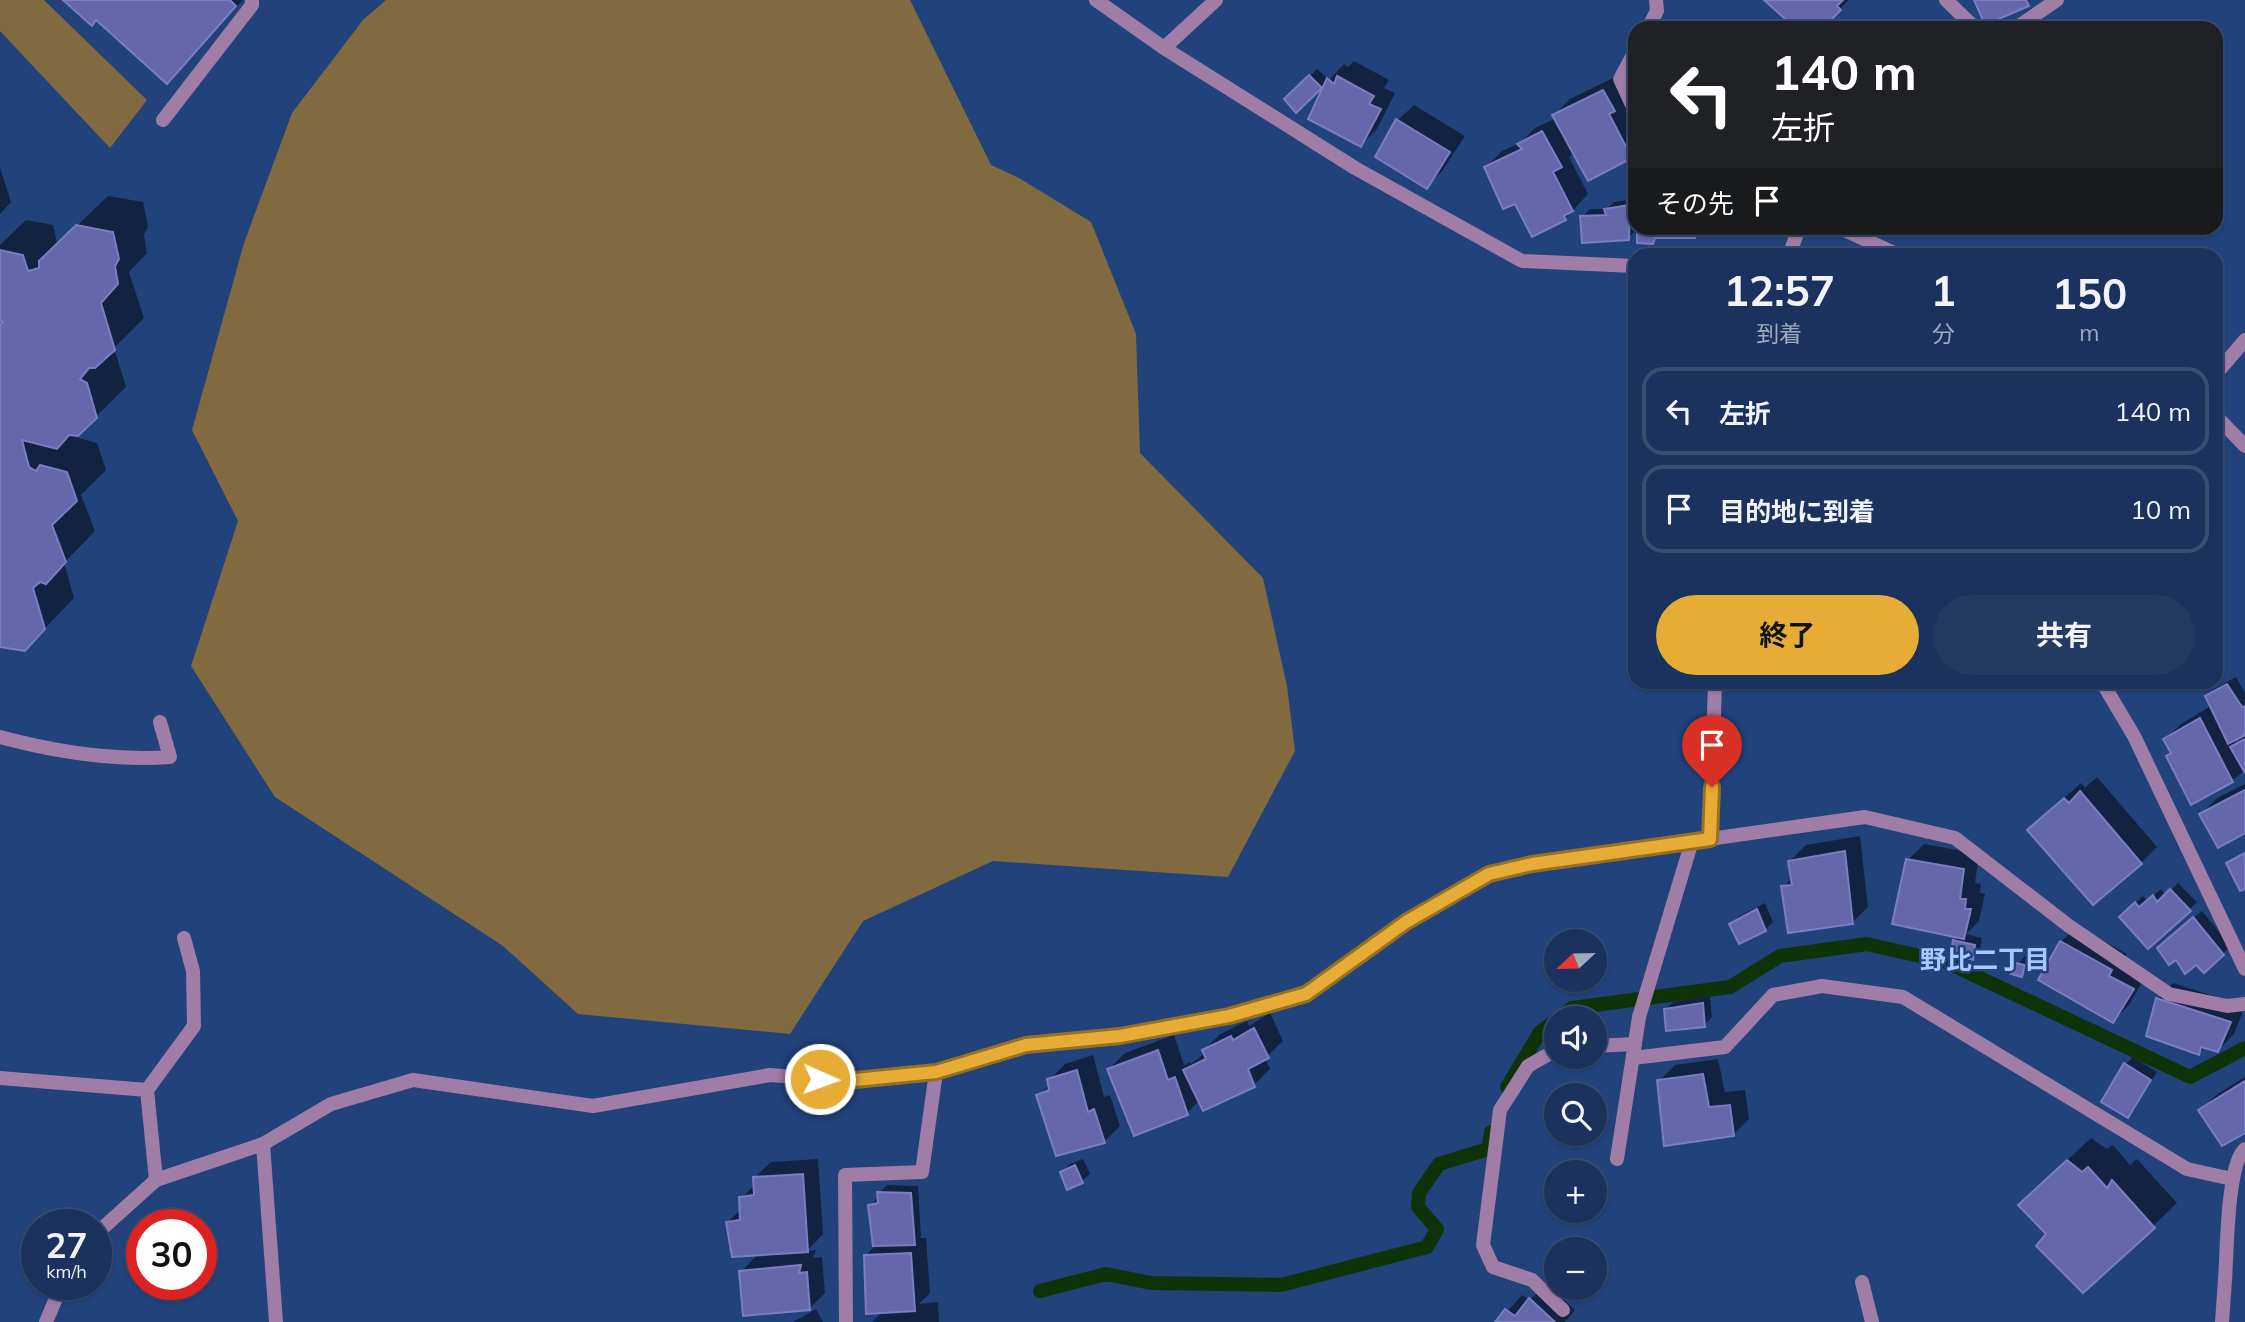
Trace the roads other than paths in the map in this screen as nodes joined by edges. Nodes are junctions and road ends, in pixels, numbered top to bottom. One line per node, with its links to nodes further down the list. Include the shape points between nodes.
1 (252, 0): 13 (street)
2 (1096, 0): 10 (street)
3 (1216, 0): 10 (street)
4 (1656, 0): 7 (street)
5 (1946, 0): 8 (street)
6 (2057, 0): 9 (street)
7 (1652, 21)
8 (1968, 21)
9 (2026, 21)
10 (1164, 48): 16 (street, via 1355,169 1522,261)
11 (1628, 64): 12 (street, via 1620,79)
12 (1628, 96)
13 (163, 120)
14 (1855, 235): 15 (street)
15 (1884, 248)
16 (1628, 266)
17 (2245, 340): 18 (street)
18 (2223, 366)
19 (2223, 423): 20 (street)
20 (2245, 446)
21 (1715, 689): 25 (street)
22 (2106, 689): 28 (street, via 2134,736)
23 (160, 722): 24 (street, via 170,757 131,760 48,750)
24 (0, 737)
25 (1710, 839): 26 (street); 29 (street, via 1865,817 1955,838 2068,926 2169,993 2227,1006)
26 (1692, 841): 31 (street, via 1639,1017); 33 (street, via 1489,874 1406,922 1306,994 1229,1016 1133,1034 1026,1045)
27 (184, 938): 35 (street, via 193,971 194,1026)
28 (2245, 968)
29 (2245, 1004)
30 (1607, 1048): 31 (street)
31 (1634, 1051): 38 (street); 39 (street, via 1726,1046 1773,995 1822,986 1903,997 2187,1169)
32 (1544, 1057): 44 (street, via 1528,1066 1500,1110 1483,1245 1493,1267 1532,1280)
33 (936, 1072): 36 (street, via 845,1081 770,1076 593,1106 413,1080 331,1104); 47 (street, via 922,1172 845,1175)
34 (0, 1078): 35 (street)
35 (148, 1090): 40 (street)
36 (263, 1144): 40 (street); 46 (street)
37 (2245, 1149): 39 (street)
38 (1617, 1159)
39 (2232, 1179): 49 (street)
40 (156, 1180): 41 (street)
41 (112, 1220)
42 (1862, 1282): 48 (street)
43 (55, 1300): 45 (street)
44 (1563, 1310)
45 (46, 1322)
46 (276, 1322)
47 (846, 1322)
48 (1872, 1322)
49 (2222, 1322)

